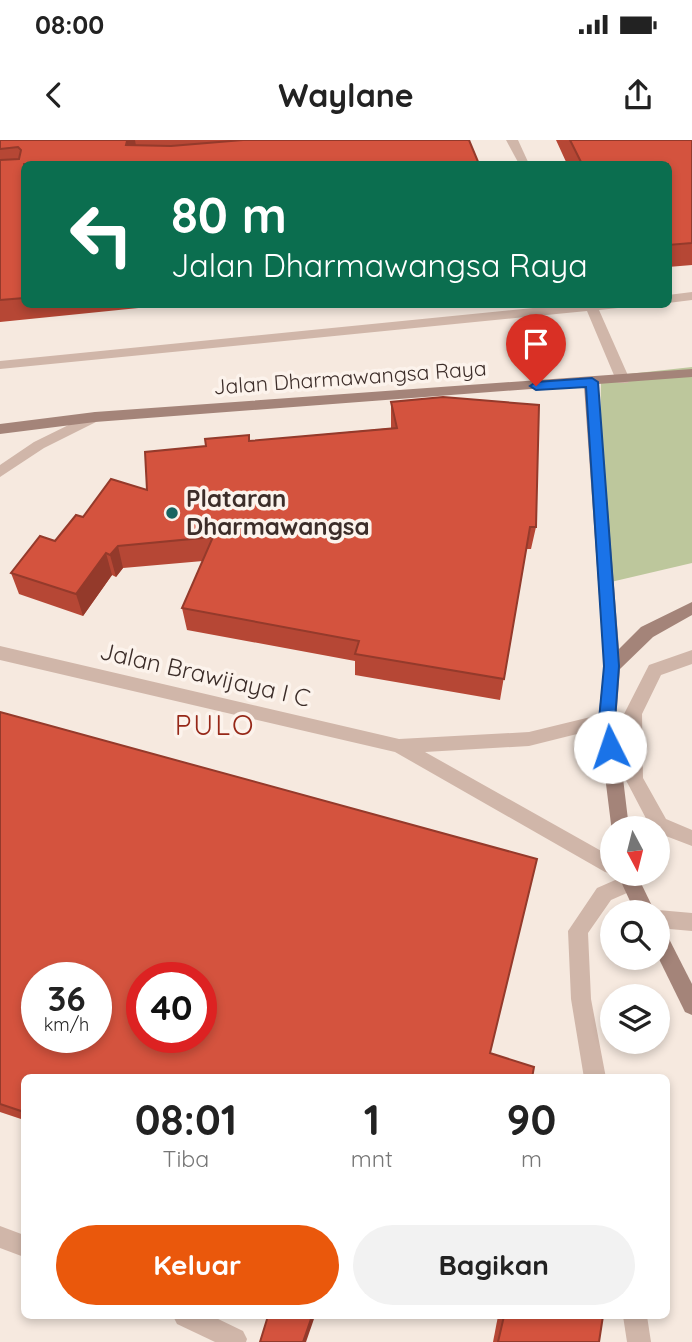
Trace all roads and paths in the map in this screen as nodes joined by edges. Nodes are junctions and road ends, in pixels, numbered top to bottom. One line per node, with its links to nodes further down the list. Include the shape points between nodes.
1 (512, 140): 2 (street)
2 (522, 161)
3 (692, 296): 4 (street)
4 (672, 298)
5 (571, 308): 7 (street)
6 (592, 308): 9 (street)
7 (0, 365)
8 (692, 373): 9 (street, Jalan Dharmawangsa Raya)
9 (623, 380): 10 (street, Jalan Dharmawangsa Raya)
10 (592, 382): 11 (street, Jalan Dharmawangsa Raya); 17 (street)
11 (95, 417): 12 (street, Jalan Dharmawangsa Raya); 13 (street, Jalan Dharmawangsa Raya, via 39,445)
12 (0, 430)
13 (0, 472)
14 (692, 608): 17 (street, via 648,632)
15 (0, 653): 19 (street, Jalan Brawijaya I C)
16 (692, 657): 21 (street, via 655,670 633,714 634,779 659,825)
17 (612, 666): 18 (street)
18 (607, 720): 19 (street, Jalan Brawijaya I C, via 529,739); 20 (street)
19 (400, 746): 22 (street, Jalan Brawijaya I C)
20 (619, 816)
21 (692, 838)
22 (600, 859)
23 (614, 886): 28 (street, via 578,931 581,999)
24 (670, 920): 25 (street)
25 (692, 922)
26 (670, 961): 27 (street)
27 (692, 1005)
28 (594, 1074)
29 (0, 1237): 30 (street)
30 (21, 1245)
31 (192, 1319): 33 (street)
32 (635, 1319): 34 (street)
33 (235, 1339)
34 (639, 1342)

